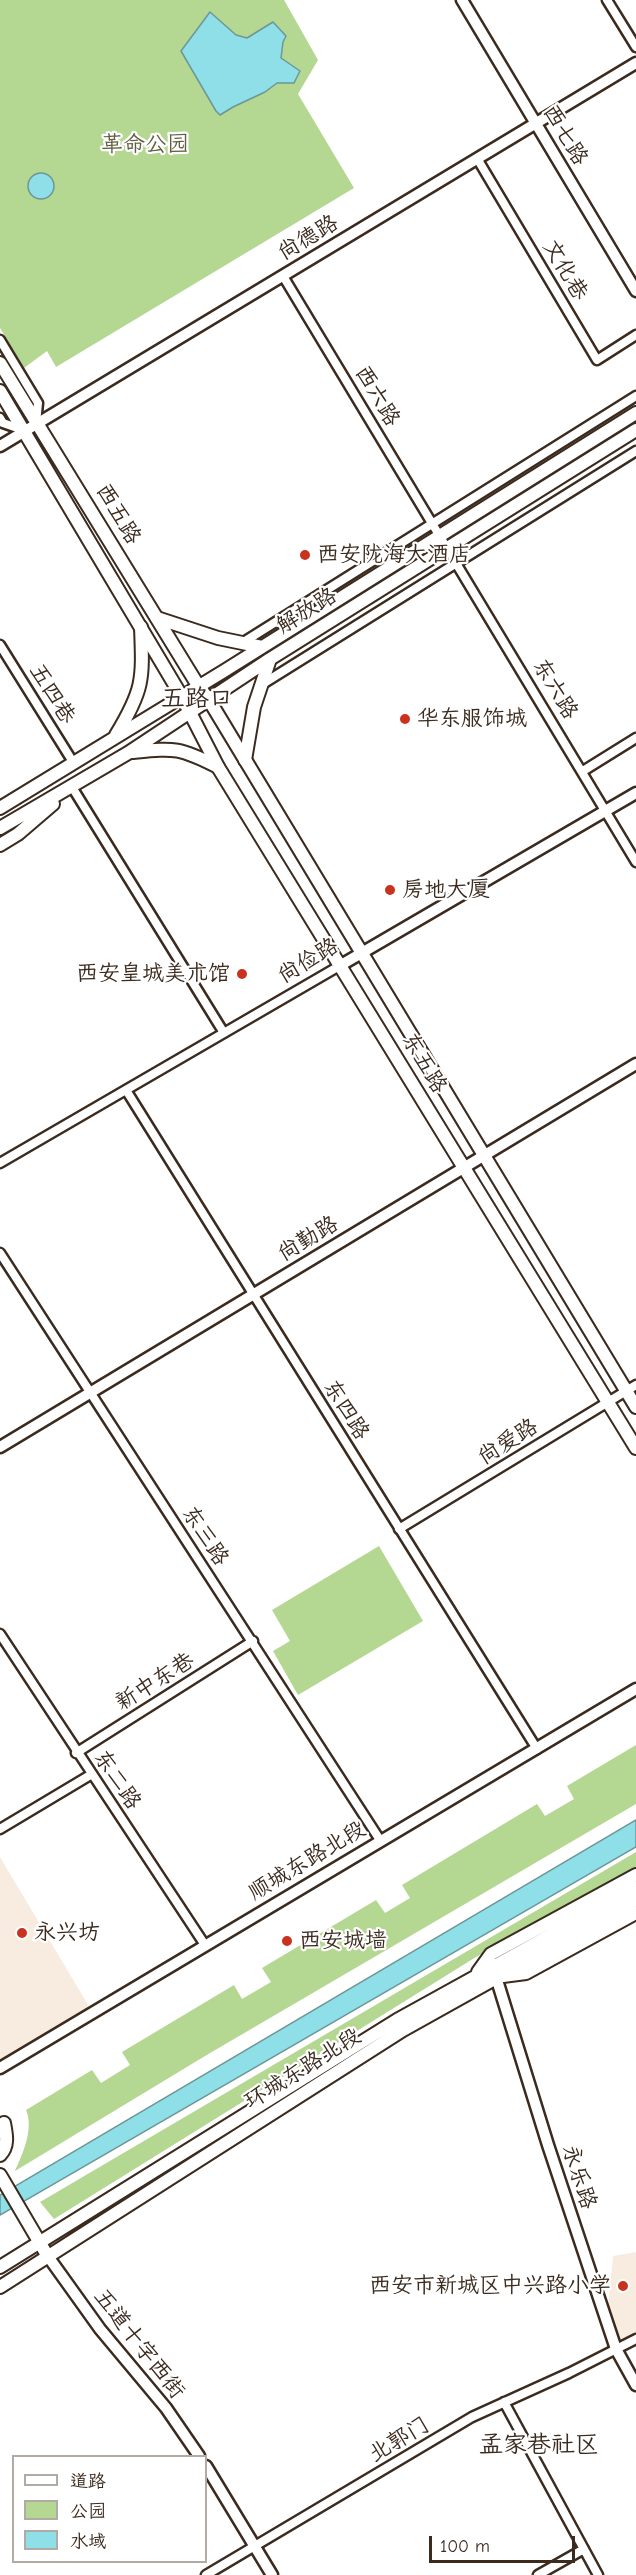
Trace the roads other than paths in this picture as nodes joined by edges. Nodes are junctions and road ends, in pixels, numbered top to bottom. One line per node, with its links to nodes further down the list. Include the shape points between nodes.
1 (462, 0): 5 (street, 西七路)
2 (607, 0): 3 (street)
3 (636, 47)
4 (636, 63): 5 (street, 尚德路)
5 (536, 124): 6 (street, 尚德路); 8 (street, 西七路)
6 (477, 160): 7 (street, 尚德路); 9 (street, 文化巷, via 597,360)
7 (283, 276): 16 (street, 尚德路); 21 (street, 西六路)
8 (636, 291)
9 (636, 335)
10 (0, 340): 16 (street, via 38,403)
11 (0, 363): 16 (main road, 西五路)
12 (0, 391): 17 (main road, 西五路)
13 (636, 396): 21 (street)
14 (636, 413): 22 (main road, 解放路)
15 (0, 418): 17 (street, via 3,423)
16 (36, 423): 17 (street, 尚德路); 25 (main road, 西五路)
17 (24, 430): 19 (street, 尚德路); 26 (main road, 西五路)
18 (636, 430): 23 (main road, 解放路)
19 (0, 446)
20 (636, 451): 24 (street)
21 (433, 522): 22 (street, 西六路); 27 (street)
22 (441, 536): 23 (street, 东六路); 29 (main road, 解放路)
23 (448, 548): 24 (street, 东六路); 30 (main road, 解放路)
24 (457, 562): 31 (street); 42 (street, 东六路)
25 (157, 618): 27 (main road); 32 (main road, 西五路)
26 (141, 625): 33 (main road, 西五路); 36 (main road, via 143,673 138,696)
27 (242, 643): 29 (main road)
28 (0, 645): 40 (street, 五四巷)
29 (262, 647): 32 (main road, 解放路)
30 (270, 659): 31 (main road); 34 (main road, 解放路)
31 (261, 685): 39 (main road)
32 (199, 687): 33 (main road, 解放路); 34 (main road, 东五路)
33 (182, 697): 35 (main road, 东五路); 36 (main road, 解放路)
34 (209, 700): 35 (main road, 解放路); 39 (main road, 东五路)
35 (190, 712): 38 (main road, 解放路); 41 (main road, 东五路)
36 (115, 737): 40 (main road, 解放路)
37 (636, 738): 42 (street)
38 (128, 753): 41 (main road, via 178,749); 43 (main road, 解放路)
39 (245, 760): 50 (main road, 东五路)
40 (73, 762): 45 (main road, 解放路)
41 (218, 767): 51 (main road, 东五路)
42 (583, 771): 46 (street, 东六路)
43 (72, 787): 47 (main road, 解放路); 48 (main road); 52 (street)
44 (636, 793): 46 (street, 尚俭路)
45 (0, 808)
46 (606, 810): 49 (street, 东六路); 50 (street, 尚俭路)
47 (0, 828)
48 (0, 845)
49 (636, 862)
50 (362, 952): 51 (street, 尚俭路); 55 (main road, 东五路)
51 (341, 965): 52 (street, 尚俭路); 57 (main road, 东五路)
52 (224, 1033): 54 (street, 尚俭路)
53 (636, 1064): 55 (street, 尚勤路)
54 (126, 1090): 56 (street, 尚俭路); 59 (street, 东四路)
55 (484, 1156): 57 (street, 尚勤路); 60 (main road, 东五路)
56 (0, 1163)
57 (463, 1168): 59 (street, 尚勤路); 62 (main road, 东五路)
58 (0, 1253): 61 (street, 东三路)
59 (253, 1294): 61 (street, 尚勤路); 66 (street, 东四路)
60 (631, 1388): 62 (street, 尚爱路); 63 (main road, 东五路)
61 (89, 1394): 64 (street, 尚勤路); 68 (street, 东三路)
62 (608, 1402): 65 (main road, 东五路); 66 (street, 尚爱路)
63 (636, 1407)
64 (0, 1447)
65 (636, 1448)
66 (399, 1530): 70 (street, 东四路)
67 (0, 1634): 71 (street, 东二路)
68 (253, 1641): 71 (street, 新中东巷); 74 (street, 东三路)
69 (636, 1689): 70 (street, 顺城东路北段)
70 (537, 1749): 74 (street, 顺城东路北段)
71 (76, 1753): 72 (street, 东二路)
72 (92, 1774): 73 (street); 79 (street, 东二路)
73 (0, 1829)
74 (380, 1840): 79 (street, 顺城东路北段)
75 (636, 1875): 80 (main road, via 491,1954)
76 (636, 1888): 80 (main road, 环城东路北段)
77 (636, 1900): 81 (main road, 环城东路北段)
78 (636, 1913): 81 (main road, via 526,1973)
79 (205, 1945): 82 (street, 顺城东路北段)
80 (477, 1974): 86 (main road, 环城东路北段)
81 (496, 1977): 87 (main road, 环城东路北段, via 403,2030); 91 (street, 永乐路)
82 (0, 2068)
83 (4, 2123): 84 (main road, via 6,2140)
84 (0, 2155)
85 (3, 2180): 86 (main road)
86 (40, 2244): 87 (main road); 88 (main road, 环城东路北段)
87 (47, 2256): 89 (main road, 环城东路北段); 94 (street, 五道十字西街, via 100,2330 166,2408)
88 (0, 2267)
89 (0, 2287)
90 (636, 2339): 91 (street, 北郭门)
91 (616, 2349): 92 (street, 永乐路); 93 (street, 北郭门)
92 (636, 2385)
93 (504, 2402): 96 (street, 北郭门, via 472,2417); 97 (street)
94 (198, 2455)
95 (207, 2468): 96 (street)
96 (255, 2547): 98 (street, 北郭门); 99 (street)
97 (584, 2549): 100 (street); 101 (street)
98 (206, 2575)
99 (272, 2575)
100 (538, 2575)
101 (598, 2575)

